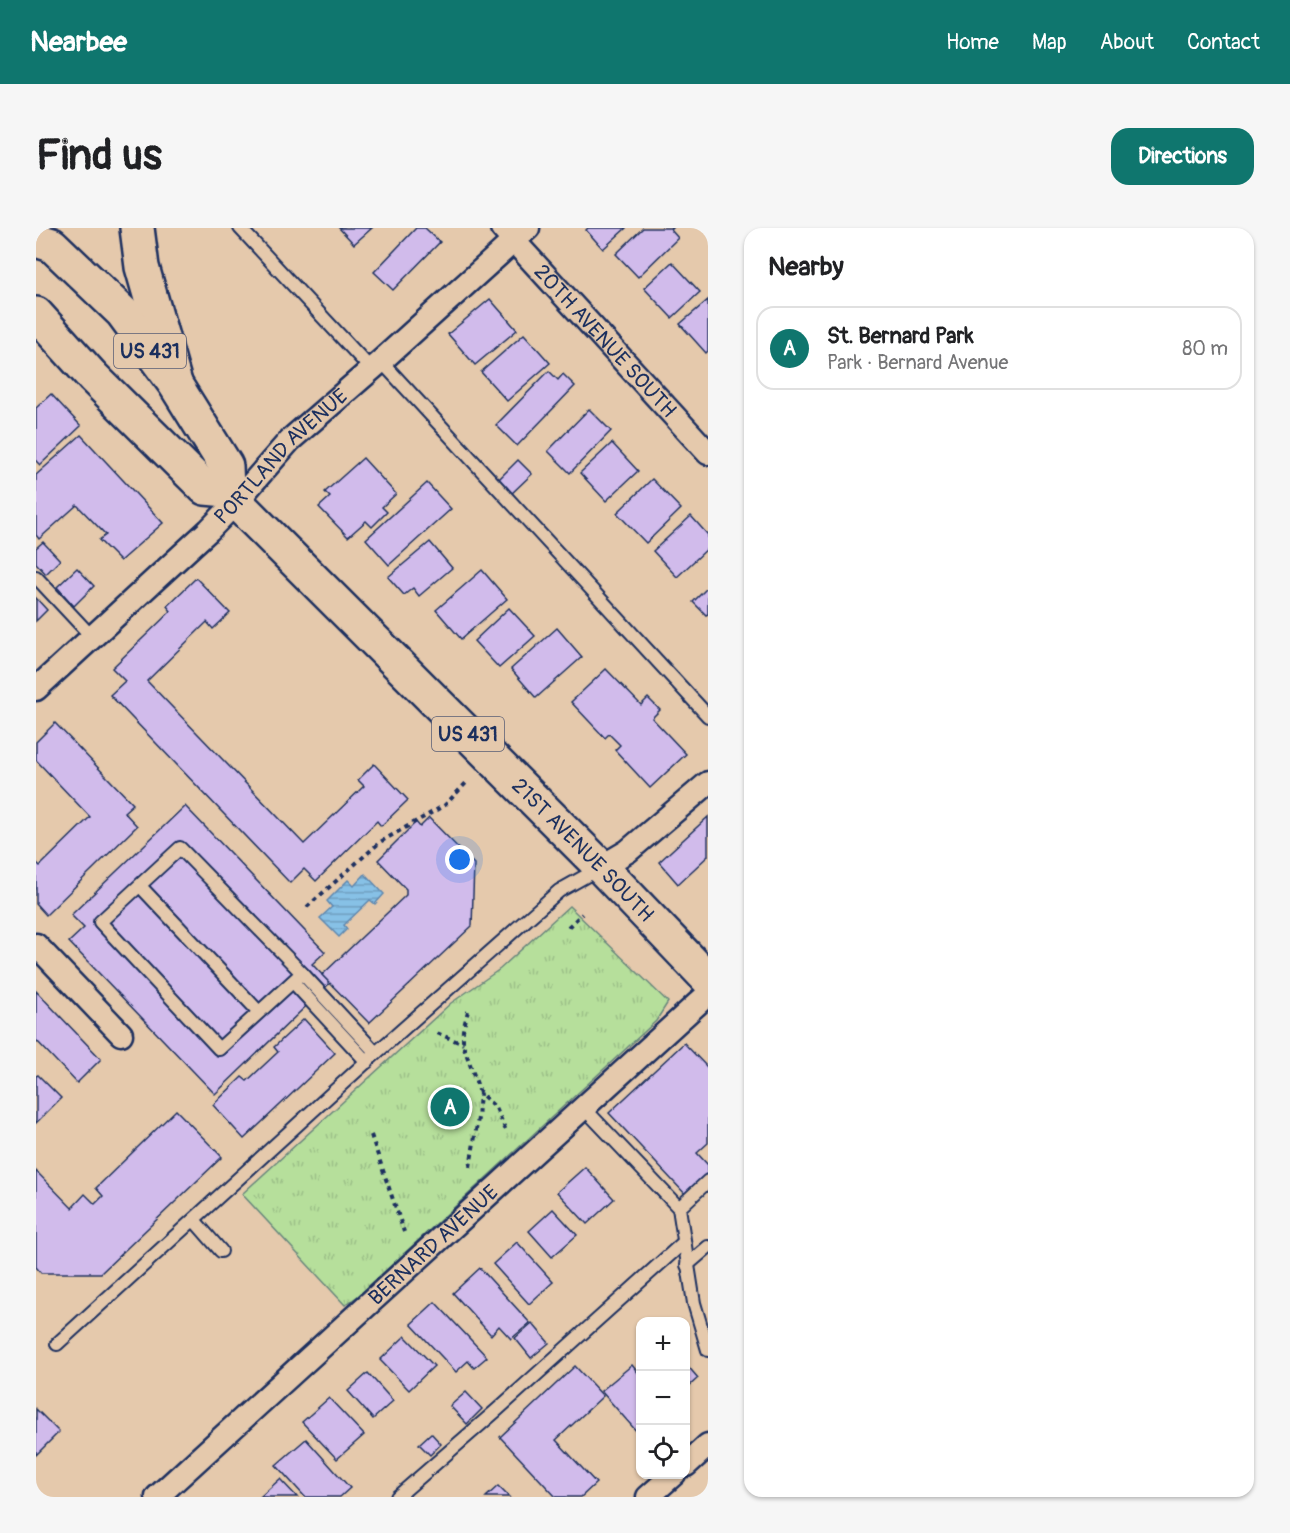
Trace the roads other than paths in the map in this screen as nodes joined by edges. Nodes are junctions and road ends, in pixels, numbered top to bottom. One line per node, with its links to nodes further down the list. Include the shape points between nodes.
1 (137, 228): 7 (main road, via 142,267)
2 (240, 228): 6 (lane)
3 (515, 232): 6 (street, PORTLAND AVENUE); 8 (street, 20TH AVENUE SOUTH)
4 (36, 240): 7 (main road, US 431, via 52,245 122,312)
5 (36, 314): 9 (main road, US 431, via 204,488)
6 (376, 365): 9 (street, PORTLAND AVENUE); 13 (lane)
7 (175, 384): 9 (main road, US 431, via 226,466)
8 (708, 453)
9 (232, 496): 11 (street, PORTLAND AVENUE, via 209,530); 15 (main road, 21ST AVENUE SOUTH / US 431)
10 (36, 577): 11 (lane)
11 (92, 637): 12 (street, PORTLAND AVENUE)
12 (36, 689)
13 (708, 716)
14 (708, 783): 15 (street, via 628,851)
15 (601, 867): 19 (main road, 21ST AVENUE SOUTH / US 431); 23 (lane, via 559,891)
16 (140, 886): 18 (lane, via 180,848); 21 (lane); 21 (lane, via 100,922 211,1041 219,1049)
17 (36, 945): 22 (street)
18 (297, 978): 21 (lane); 23 (lane); 24 (lane)
19 (708, 979)
20 (708, 993): 25 (street, BERNARD AVENUE)
21 (259, 1012)
22 (121, 1034)
23 (376, 1053): 24 (lane)
24 (367, 1062): 28 (lane)
25 (584, 1107): 27 (lane); 38 (street, BERNARD AVENUE)
26 (708, 1181): 27 (lane)
27 (679, 1208): 29 (lane)
28 (194, 1220): 31 (lane); 33 (lane)
29 (684, 1242): 32 (lane); 39 (lane)
30 (708, 1247): 32 (lane)
31 (221, 1251)
32 (687, 1265): 34 (lane)
33 (57, 1344)
34 (708, 1350)
35 (708, 1445): 36 (street)
36 (690, 1461)
37 (668, 1479): 40 (street)
38 (157, 1497)
39 (397, 1497)
40 (648, 1497)

